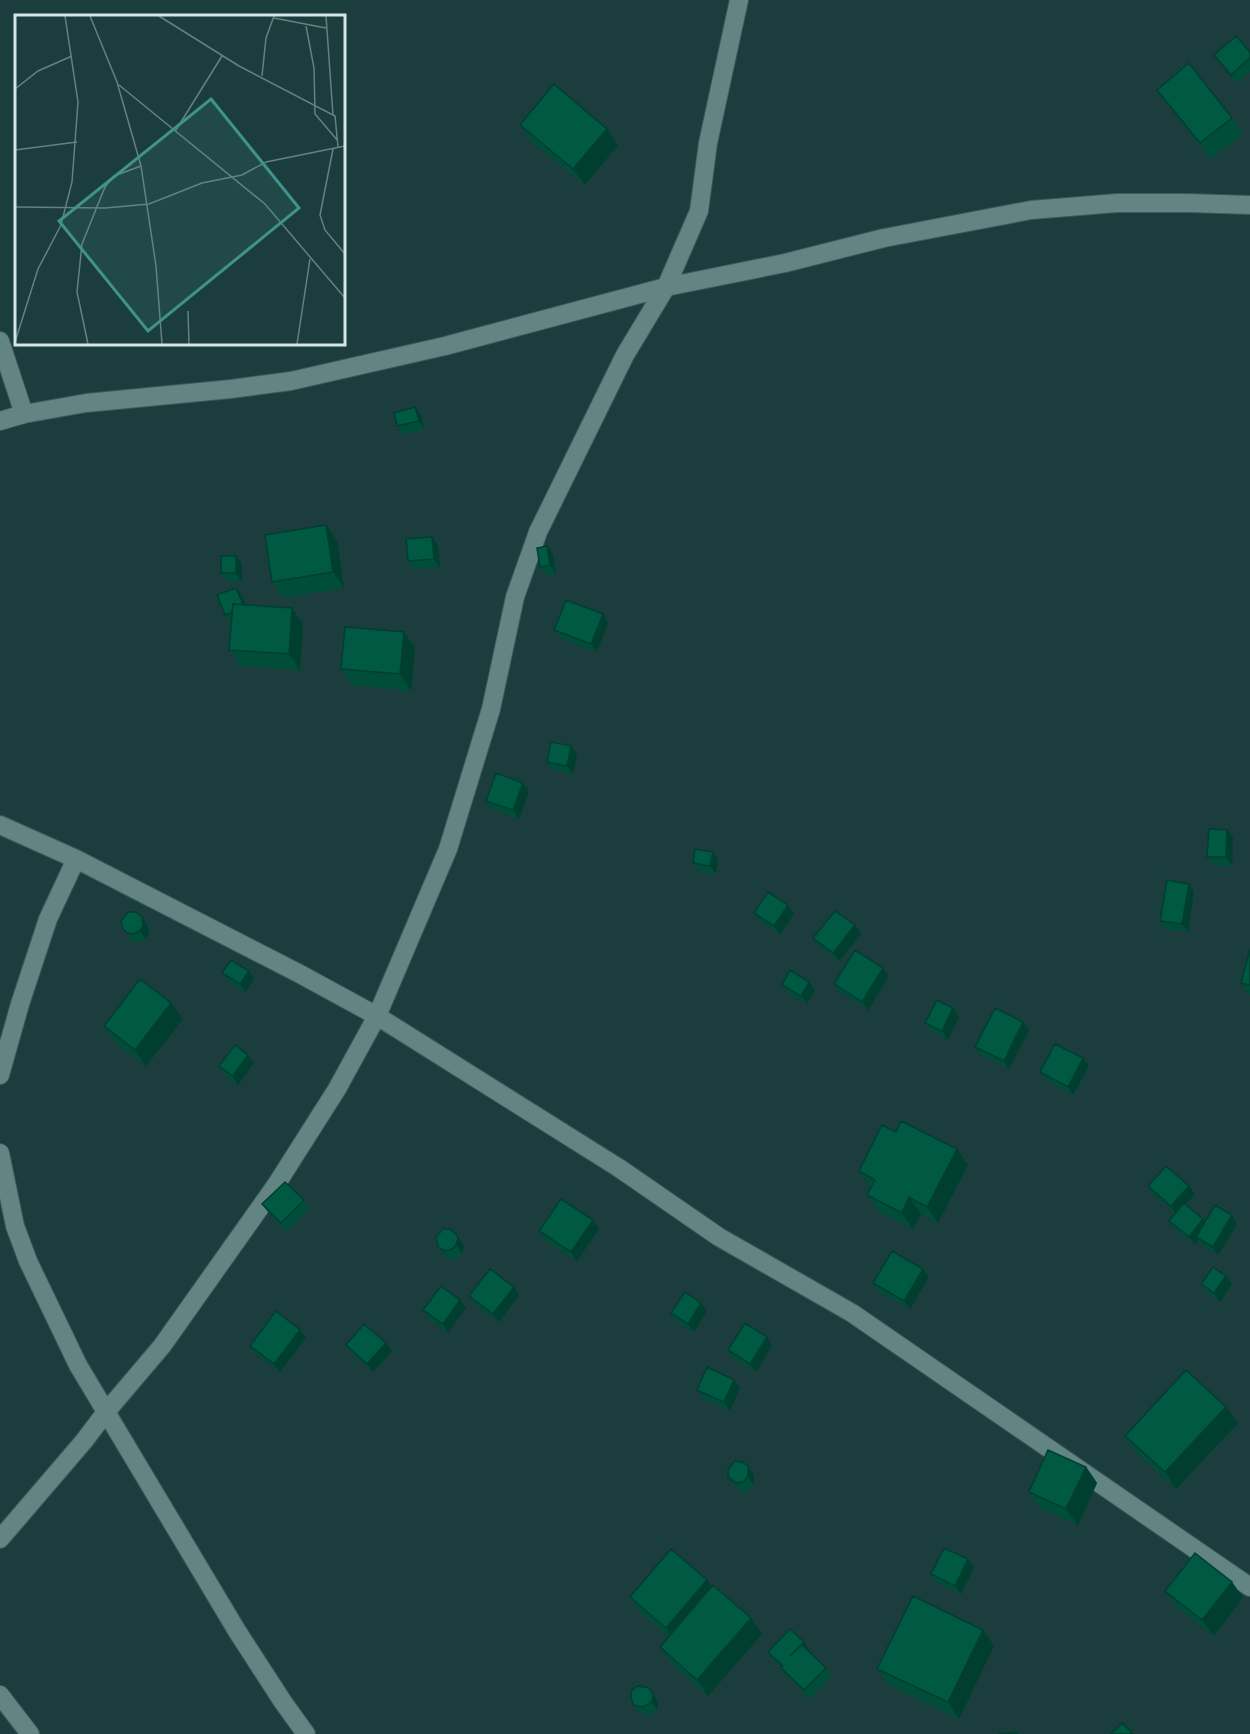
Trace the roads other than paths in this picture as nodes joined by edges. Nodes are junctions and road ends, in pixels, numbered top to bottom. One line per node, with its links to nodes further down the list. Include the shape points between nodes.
1 (739, 0): 3 (street, via 708,143 699,211)
2 (1250, 205): 3 (street, via 1117,203 1031,210)
3 (666, 287): 5 (street, via 445,346 291,381 86,403); 9 (street, via 625,355 538,532 515,597 491,709 448,849)
4 (0, 341): 5 (street)
5 (24, 414): 6 (street)
6 (0, 421)
7 (0, 825): 8 (street)
8 (76, 859): 9 (street); 10 (street, via 48,919)
9 (377, 1016): 12 (street, via 337,1089 276,1185 162,1346); 14 (street, via 619,1168 719,1237 852,1313)
10 (0, 1075)
11 (0, 1152): 12 (street, via 15,1226 28,1261 78,1365)
12 (106, 1412): 13 (street); 17 (street, via 237,1631)
13 (0, 1539)
14 (1250, 1587)
15 (0, 1695): 16 (street)
16 (30, 1734)
17 (306, 1734)

